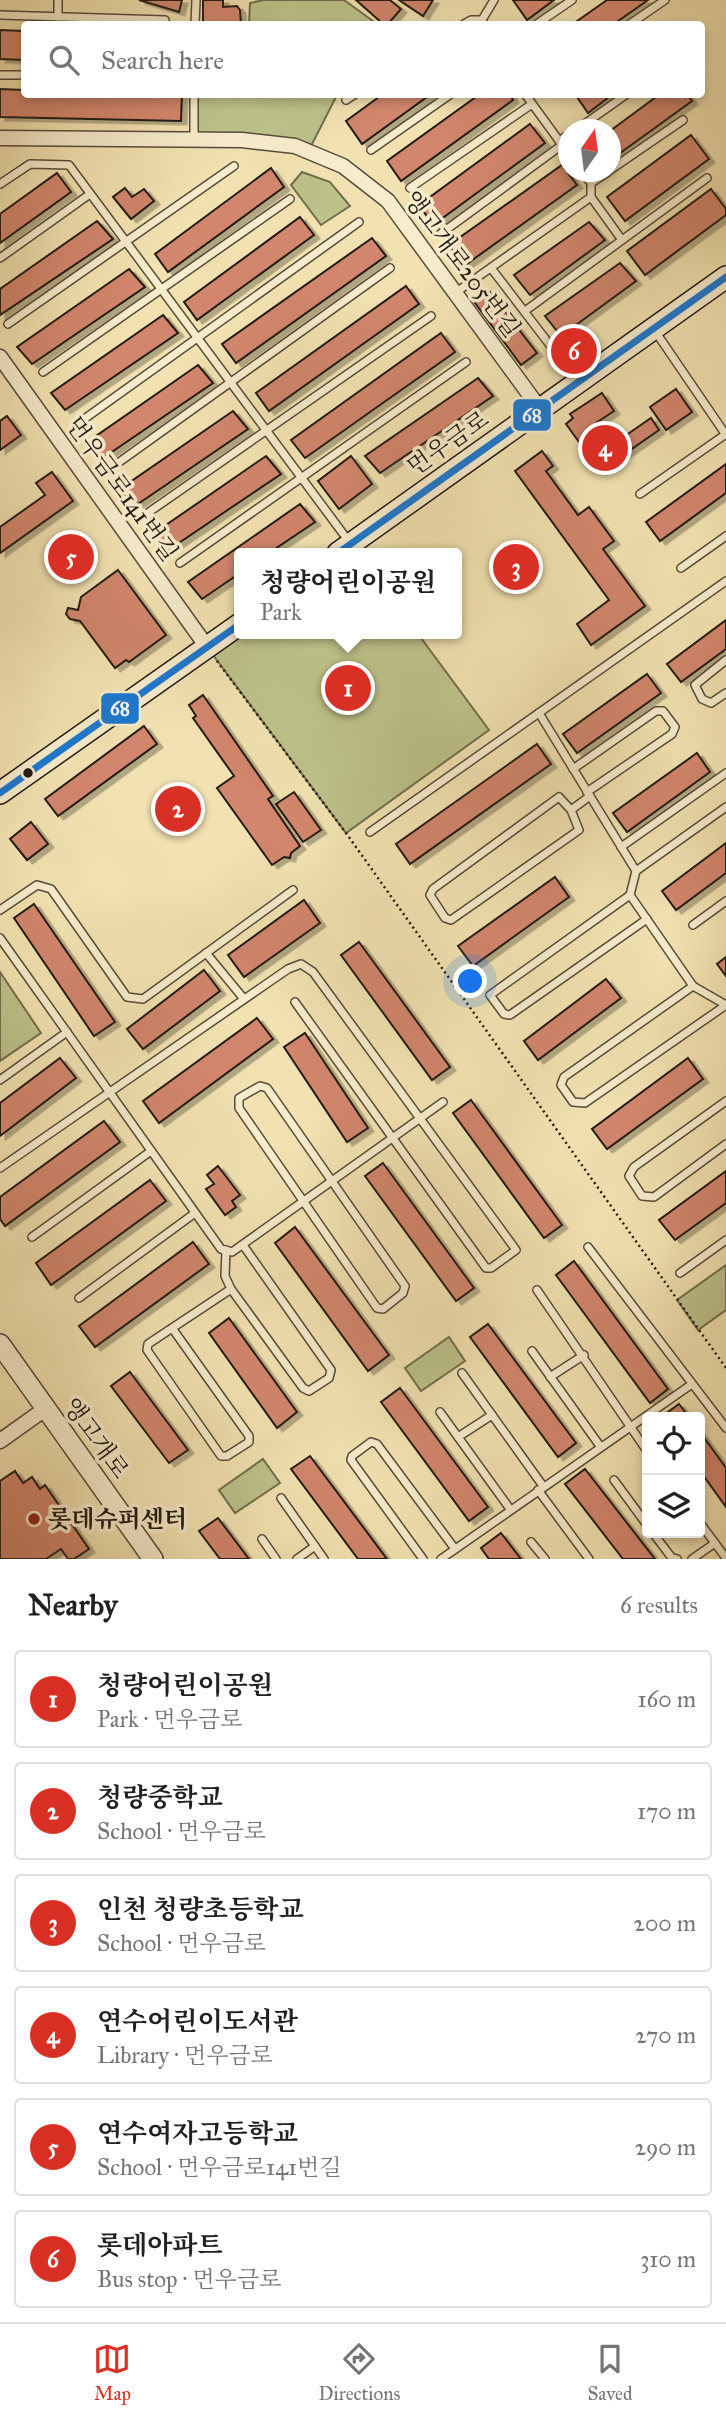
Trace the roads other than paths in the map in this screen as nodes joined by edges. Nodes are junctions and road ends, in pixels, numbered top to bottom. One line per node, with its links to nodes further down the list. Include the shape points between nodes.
1 (58, 0): 7 (lane)
2 (196, 0): 9 (lane)
3 (494, 0): 10 (lane)
4 (572, 0): 11 (lane)
5 (665, 1): 12 (lane)
6 (0, 15): 7 (lane)
7 (58, 17): 8 (lane)
8 (165, 20)
9 (195, 21)
10 (484, 21)
11 (541, 21)
12 (635, 21)
13 (0, 75): 14 (lane)
14 (21, 75)
15 (194, 98): 26 (lane)
16 (349, 98): 20 (lane)
17 (445, 98): 28 (lane)
18 (529, 98): 21 (lane)
19 (621, 98): 22 (lane)
20 (346, 100)
21 (532, 104): 25 (lane); 34 (lane)
22 (592, 119)
23 (683, 120): 29 (lane)
24 (0, 138): 26 (street, 앵고개로205번길)
25 (558, 139)
26 (194, 140): 47 (street, 앵고개로205번길, via 295,146 343,166 388,201)
27 (558, 145): 39 (lane)
28 (371, 150)
29 (621, 163)
30 (234, 166): 41 (lane)
31 (707, 178): 40 (lane)
32 (591, 183): 36 (lane)
33 (0, 184): 35 (lane, via 30,164 62,162 69,164)
34 (410, 188)
35 (90, 194): 41 (lane); 42 (lane)
36 (591, 197): 40 (lane); 44 (lane)
37 (290, 199): 46 (lane)
38 (359, 222): 52 (lane)
39 (439, 235)
40 (622, 240): 48 (lane)
41 (127, 242): 46 (lane); 50 (lane)
42 (0, 258)
43 (390, 268): 57 (lane)
44 (491, 268): 47 (lane); 48 (lane)
45 (726, 277): 51 (main road, 먼우금로)
46 (163, 290): 52 (lane); 56 (lane)
47 (455, 293): 58 (street, 앵고개로205번길)
48 (524, 312): 53 (lane)
49 (431, 316): 60 (lane)
50 (8, 324)
51 (654, 329): 58 (main road, 먼우금로); 61 (lane)
52 (197, 338): 57 (lane); 59 (lane)
53 (550, 345)
54 (0, 357): 72 (street, 먼우금로141번길)
55 (466, 362): 63 (lane)
56 (43, 372)
57 (231, 382): 60 (lane); 62 (lane)
58 (540, 409): 67 (main road, 먼우금로)
59 (80, 422)
60 (266, 430): 63 (lane); 65 (lane)
61 (726, 434): 64 (lane)
62 (111, 468)
63 (302, 478): 67 (lane); 68 (lane)
64 (640, 494)
65 (149, 512)
66 (726, 536): 69 (lane)
67 (344, 548)
68 (180, 564)
69 (681, 568)
70 (726, 581): 75 (lane)
71 (234, 628): 72 (main road)
72 (207, 647): 78 (main road)
73 (726, 660): 74 (lane, via 695,685 702,699 711,703)
74 (726, 693)
75 (539, 713): 76 (lane); 82 (lane)
76 (573, 769): 79 (lane); 79 (lane, via 656,711 663,710 675,727 672,734)
77 (726, 773): 83 (lane)
78 (0, 793)
79 (589, 794): 81 (lane); 83 (lane)
80 (726, 807): 84 (lane)
81 (571, 810): 81 (lane, via 559,797 433,889 430,895 445,918 451,920 579,830)
82 (370, 832)
83 (621, 847): 84 (lane)
84 (636, 871): 86 (lane)
85 (293, 890): 92 (lane)
86 (629, 895): 89 (lane); 89 (lane, via 490,995 504,1014 510,1015)
87 (726, 901): 90 (lane)
88 (0, 909): 92 (lane, via 37,885 51,889 127,997 136,1000)
89 (647, 919): 93 (lane)
90 (693, 925)
91 (0, 938): 97 (lane)
92 (206, 953): 94 (lane)
93 (693, 986): 96 (lane); 96 (lane, via 564,1077 561,1085 573,1102 585,1103)
94 (244, 999): 99 (lane); 102 (lane, via 288,968 301,964 313,972)
95 (295, 1002): 103 (lane)
96 (726, 1005)
97 (67, 1032): 98 (lane); 99 (lane)
98 (0, 1080)
99 (109, 1092): 105 (lane); 106 (lane)
100 (726, 1101): 104 (lane, via 634,1167 629,1176 642,1196 654,1197)
101 (443, 1102): 102 (lane)
102 (419, 1119): 103 (lane); 103 (lane, via 516,1250 486,1268)
103 (393, 1138): 107 (lane)
104 (726, 1144)
105 (151, 1151): 109 (lane); 110 (lane)
106 (0, 1168)
107 (332, 1181): 108 (lane); 108 (lane, via 267,1088 260,1086 239,1098 239,1108); 108 (lane, via 405,1286 383,1309 377,1308)
108 (303, 1202): 112 (lane)
109 (195, 1213): 114 (lane); 118 (lane)
110 (32, 1237)
111 (726, 1240): 115 (lane)
112 (243, 1245): 114 (lane); 116 (lane, via 331,1370 329,1378 310,1391 303,1388)
113 (588, 1247): 125 (lane)
114 (226, 1251): 116 (lane, via 225,1276)
115 (680, 1273)
116 (231, 1289): 119 (lane)
117 (537, 1290): 122 (lane)
118 (79, 1298)
119 (172, 1328): 119 (lane, via 148,1344 147,1350 221,1455 227,1456 249,1442 249,1436)
120 (0, 1344): 126 (street, 앵고개로)
121 (532, 1351): 124 (lane)
122 (584, 1355): 124 (lane); 129 (lane)
123 (462, 1373): 128 (lane)
124 (550, 1377): 134 (lane)
125 (692, 1384): 129 (lane); 130 (lane)
126 (45, 1409): 132 (street); 149 (street, 앵고개로)
127 (440, 1412): 131 (lane)
128 (492, 1415): 131 (lane); 136 (lane)
129 (630, 1427): 133 (lane); 134 (lane)
130 (726, 1428)
131 (458, 1437): 138 (lane)
132 (0, 1440)
133 (642, 1444)
134 (600, 1446): 136 (lane)
135 (614, 1480): 139 (lane)
136 (541, 1488): 138 (lane); 147 (lane)
137 (281, 1498): 145 (lane)
138 (510, 1509): 146 (lane)
139 (642, 1518)
140 (705, 1530): 144 (lane)
141 (657, 1538): 157 (lane)
142 (262, 1539): 150 (lane)
143 (531, 1542): 155 (lane)
144 (715, 1543): 148 (lane); 158 (lane)
145 (315, 1546): 151 (lane); 152 (lane)
146 (454, 1553): 153 (lane, via 372,1442 351,1461); 154 (lane)
147 (587, 1556): 156 (lane)
148 (726, 1558)
149 (153, 1559)
150 (276, 1559)
151 (297, 1559)
152 (324, 1559)
153 (423, 1559)
154 (441, 1559)
155 (545, 1559)
156 (577, 1559)
157 (677, 1559)
158 (692, 1559)

